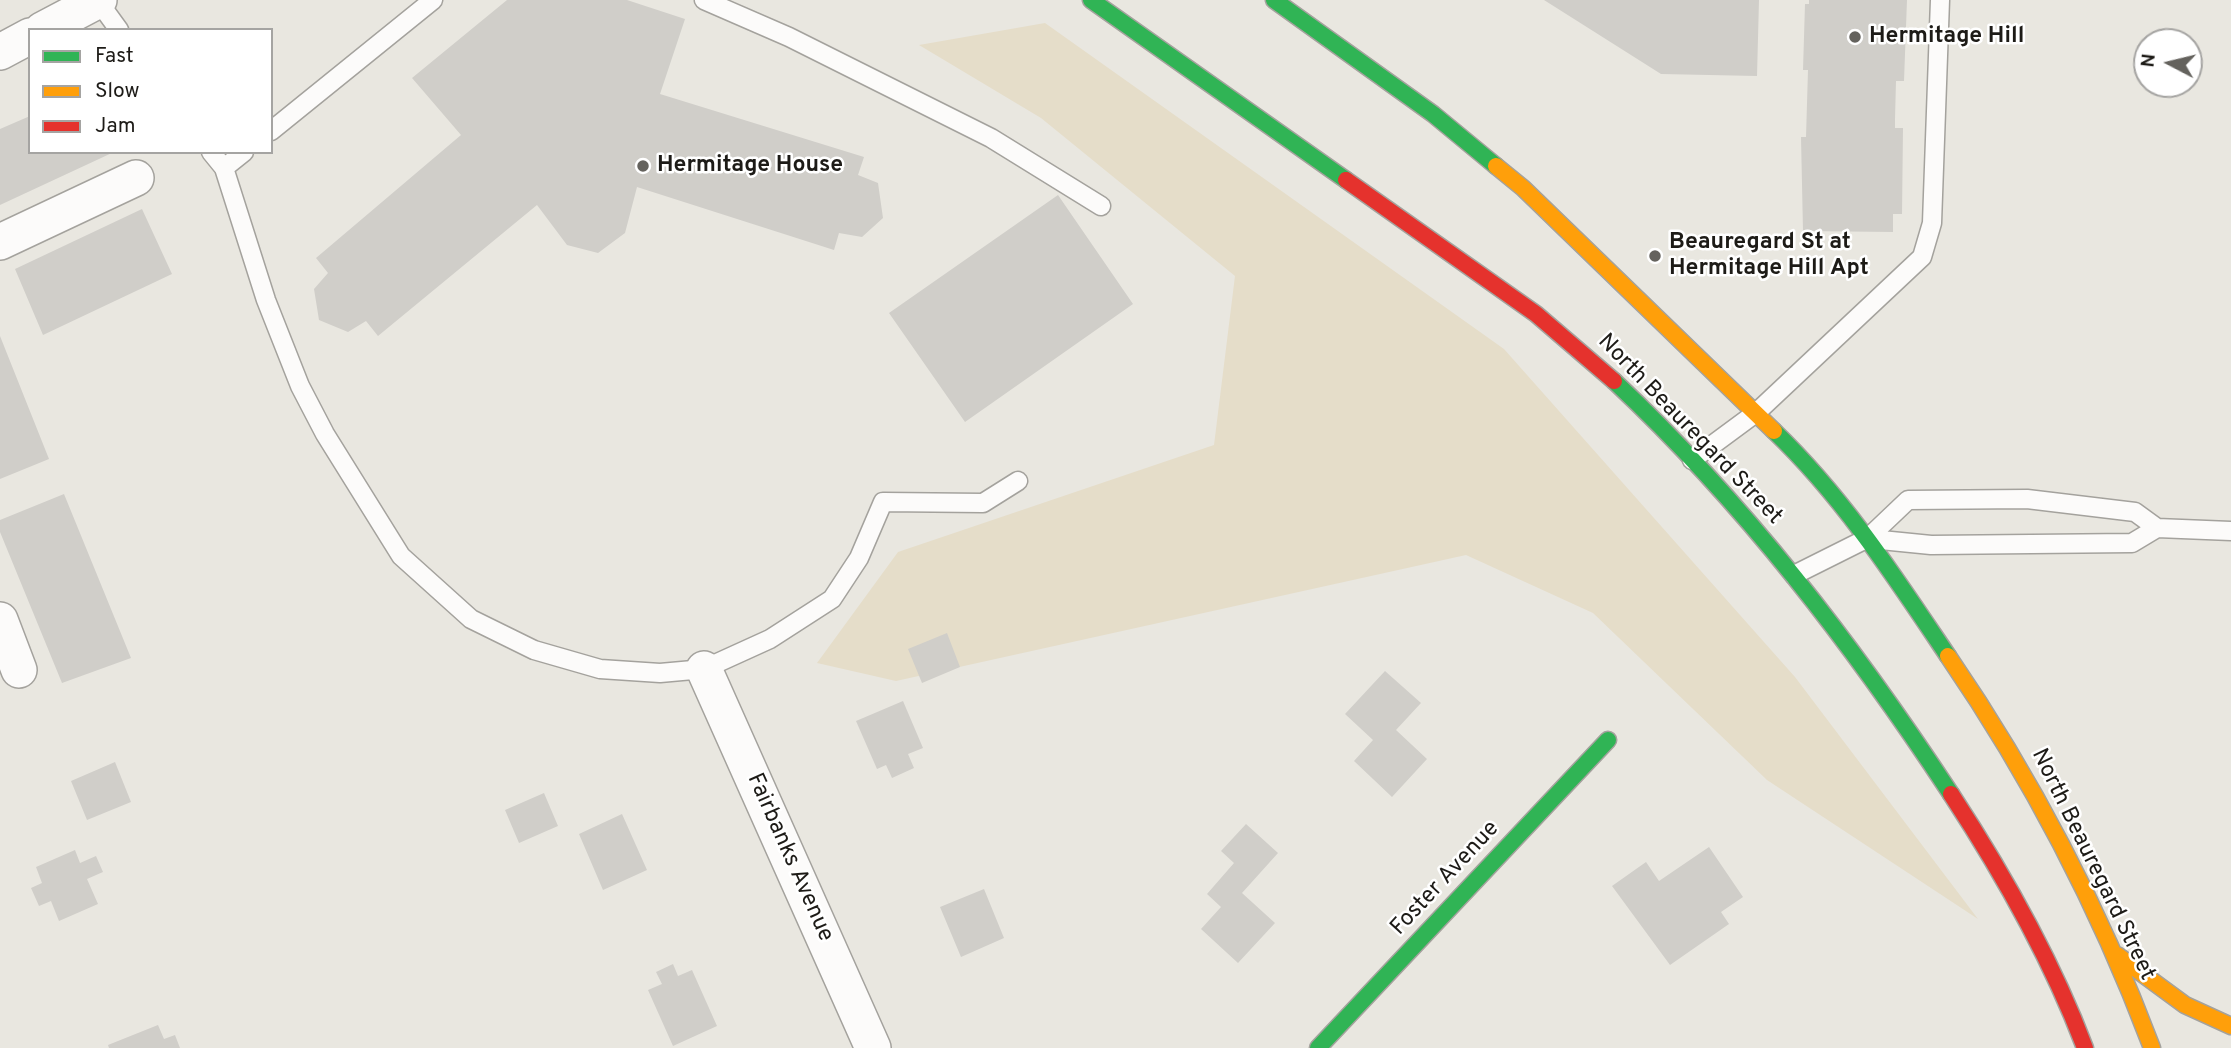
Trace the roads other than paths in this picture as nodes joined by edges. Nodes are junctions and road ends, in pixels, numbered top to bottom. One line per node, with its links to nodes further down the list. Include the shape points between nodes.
1 (98, 0): 7 (street); 8 (lane)
2 (433, 0): 11 (lane)
3 (704, 0): 16 (lane, via 991,138)
4 (1091, 0): 19 (main road, North Beauregard Street, via 1536,314 1586,353)
5 (1274, 0): 18 (main road, North Beauregard Street, via 1433,114 1523,188)
6 (1940, 0): 18 (lane, via 1932,223 1922,257)
7 (46, 28)
8 (118, 28)
9 (28, 37): 10 (street)
10 (0, 52)
11 (273, 129)
12 (212, 154): 14 (lane)
13 (241, 154): 14 (lane)
14 (223, 168): 26 (lane, via 300,386 401,556 471,619 534,650 600,669 660,673)
15 (136, 178): 17 (street)
16 (1101, 206)
17 (0, 242)
18 (1757, 412): 19 (lane); 23 (main road, North Beauregard Street)
19 (1692, 460): 24 (main road, North Beauregard Street)
20 (1018, 481): 26 (lane, via 983,503 883,502 859,558 832,599 770,639)
21 (2157, 527): 22 (lane); 23 (lane, via 2132,543 1944,545); 23 (lane, via 2135,512 2027,499 1908,499)
22 (2231, 531)
23 (1868, 538): 24 (lane); 29 (main road, North Beauregard Street, via 1990,717 2048,816)
24 (1794, 575): 33 (main road, North Beauregard Street, via 1861,661 1988,853 2036,934)
25 (0, 620): 27 (street)
26 (704, 669): 31 (street, Fairbanks Avenue)
27 (19, 670)
28 (1608, 740): 32 (main road, Foster Avenue)
29 (2117, 955): 30 (main road, via 2185,1005); 34 (main road, North Beauregard Street)
30 (2231, 1026)
31 (873, 1048)
32 (1318, 1048)
33 (2085, 1048)
34 (2152, 1048)

